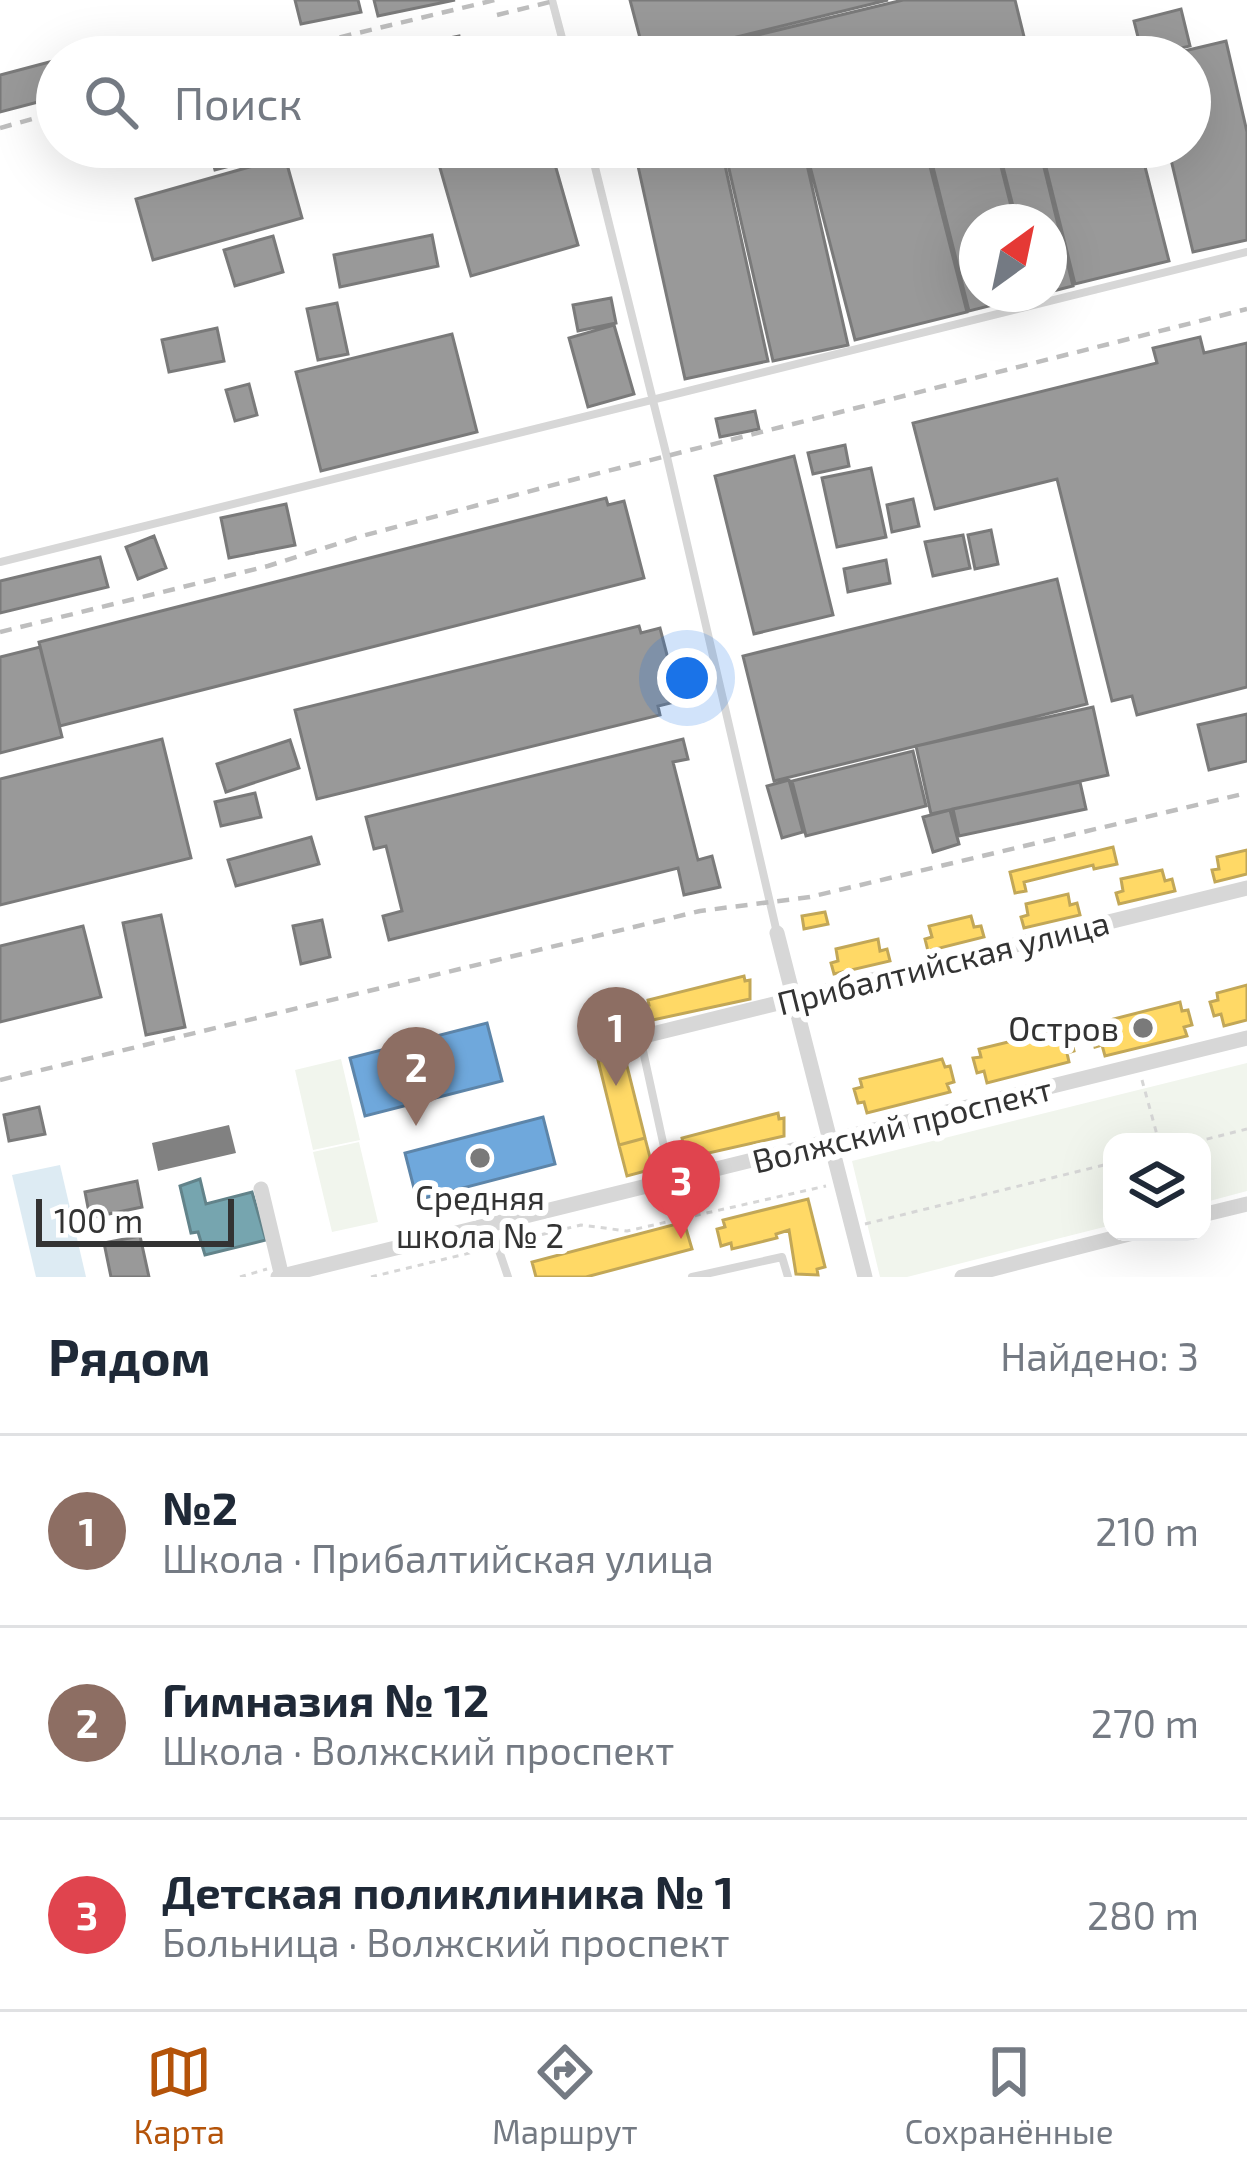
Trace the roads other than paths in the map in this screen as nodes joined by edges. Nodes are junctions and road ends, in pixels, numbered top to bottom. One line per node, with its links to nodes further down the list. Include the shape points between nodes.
1 (552, 0): 2 (lane)
2 (561, 36)
3 (595, 168): 5 (lane)
4 (1247, 252): 5 (lane)
5 (653, 399): 6 (lane); 8 (lane)
6 (0, 562)
7 (1247, 888): 9 (street, Прибалтийская улица)
8 (776, 933): 9 (street)
9 (794, 999): 10 (street, Прибалтийская улица); 12 (street)
10 (640, 1037): 13 (lane)
11 (1247, 1038): 12 (street, Волжский проспект)
12 (829, 1143): 13 (street, Волжский проспект); 23 (street)
13 (672, 1181): 17 (street, Волжский проспект)
14 (261, 1189): 19 (street)
15 (1247, 1204): 16 (street)
16 (1211, 1213)
17 (490, 1225): 19 (street, Волжский проспект); 20 (lane)
18 (1103, 1241): 24 (street)
19 (287, 1274)
20 (508, 1277)
21 (692, 1277): 22 (lane, via 782,1257)
22 (788, 1277)
23 (865, 1277)
24 (962, 1277)

